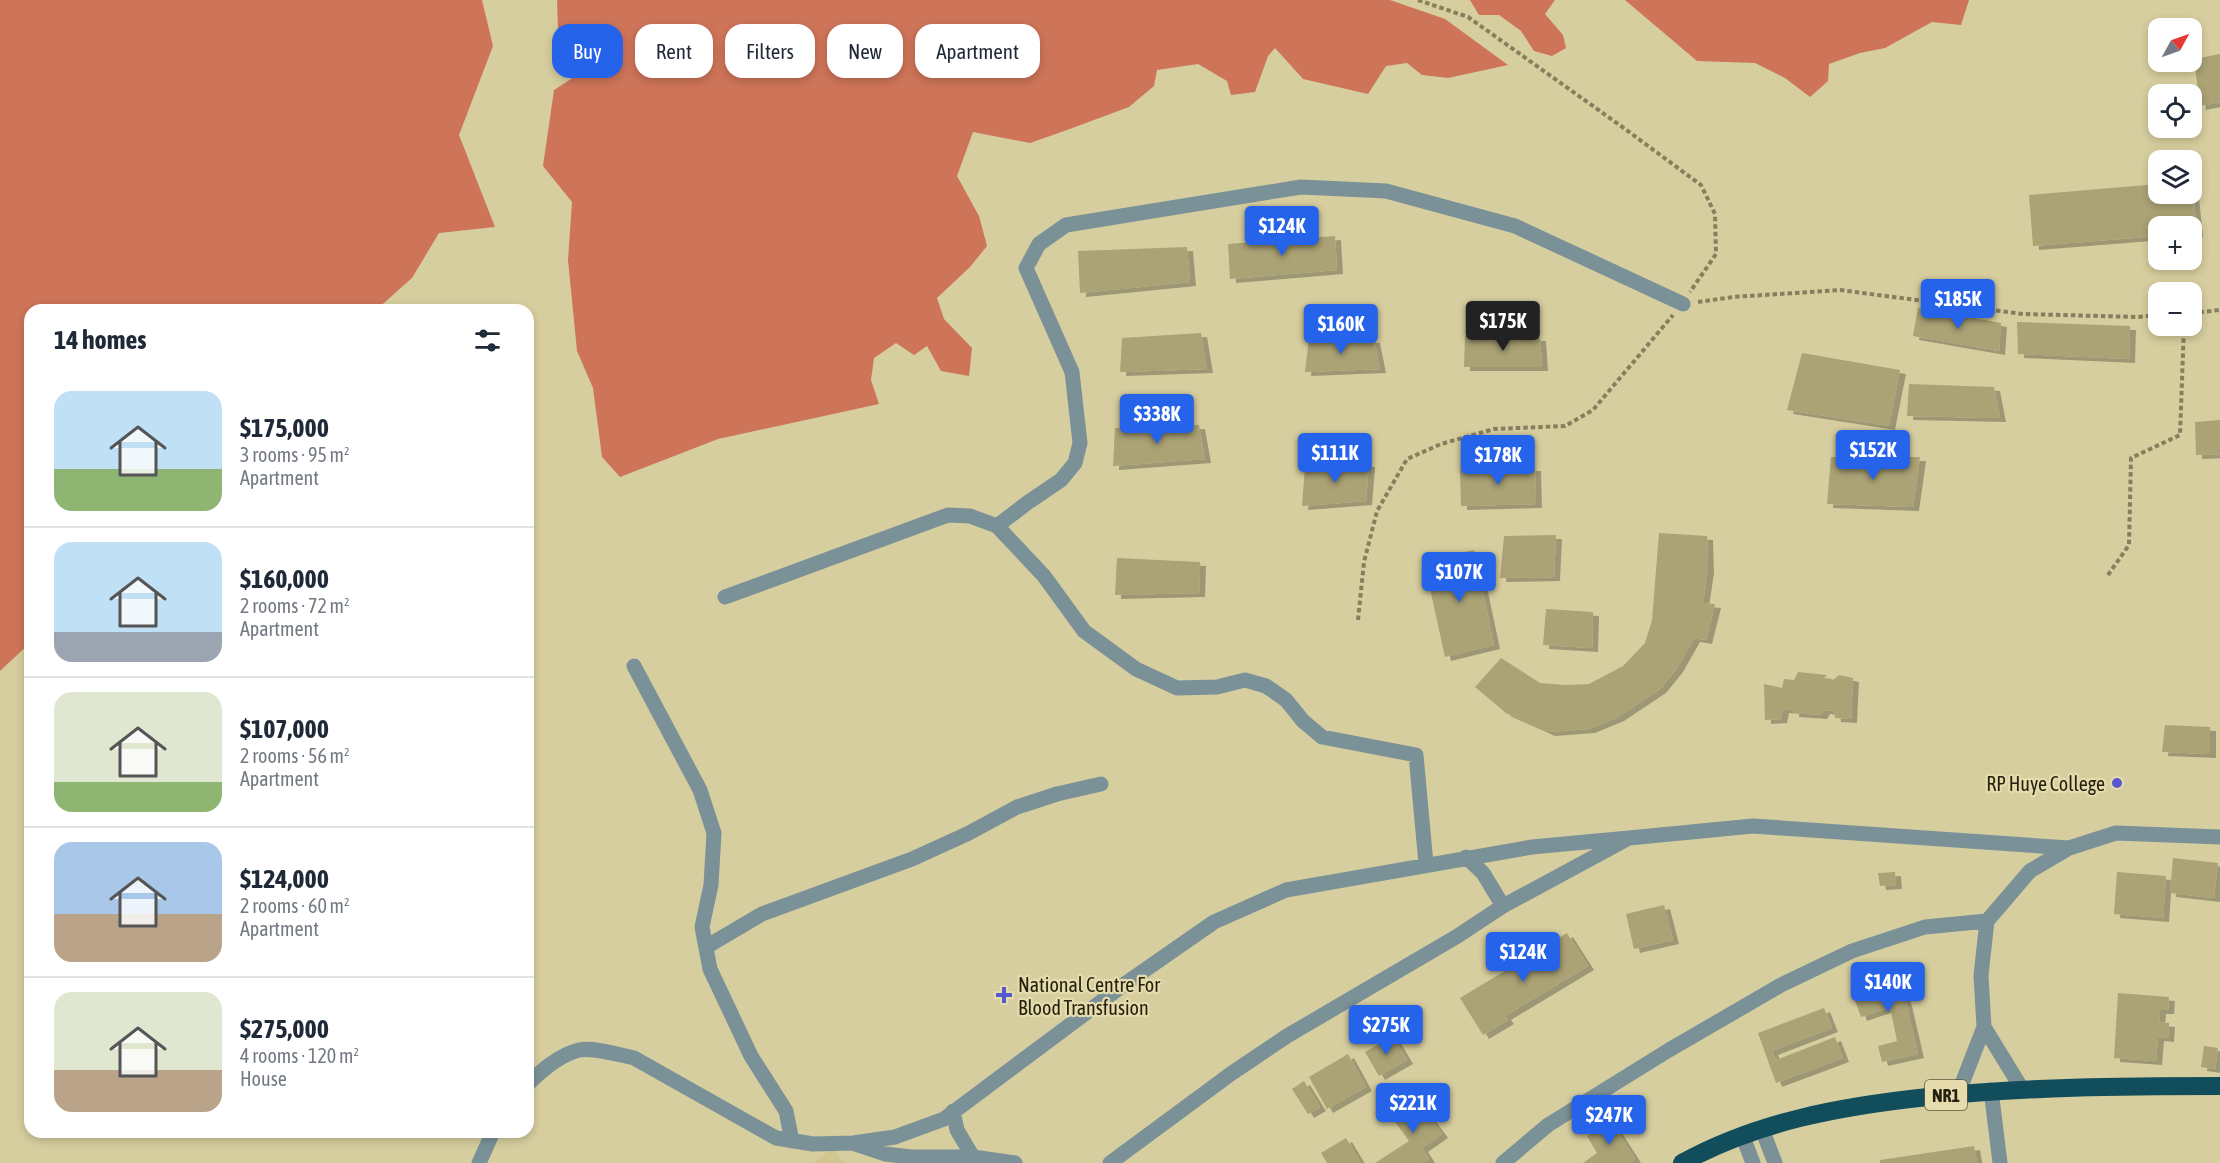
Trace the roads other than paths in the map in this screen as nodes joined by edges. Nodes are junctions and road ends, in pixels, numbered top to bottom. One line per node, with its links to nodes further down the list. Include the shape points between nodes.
1 (1683, 304): 2 (street, via 1515,226 1386,191 1301,187 1066,225 1039,244 1026,268 1072,372 1080,443 1075,463 1061,480)
2 (997, 526): 3 (street, via 970,516 948,515); 10 (street, via 1044,576 1084,631 1136,669 1177,688 1217,687 1245,680 1266,686 1286,700 1322,737 1416,755)
3 (725, 597)
4 (634, 666): 13 (street, via 700,790 714,833 711,885 702,927)
5 (1101, 784): 13 (street, via 1017,807 912,859 762,914)
6 (1629, 837): 8 (street, via 1753,826); 9 (street); 11 (street)
7 (2220, 837): 8 (street, via 2116,833)
8 (2069, 848): 12 (street, via 2030,871)
9 (1466, 857): 10 (street); 11 (street, via 1483,873)
10 (1426, 864): 20 (street, via 1286,890 1214,922)
11 (1503, 906): 30 (street, via 1287,1036)
12 (1987, 921): 14 (street, via 1981,975); 31 (street, via 1925,927 1851,951 1781,984 1548,1125)
13 (706, 947): 24 (street, via 710,969 751,1056 786,1111)
14 (1984, 1027): 17 (street); 19 (street)
15 (534, 1078): 24 (street, via 549,1064 579,1050 634,1058 776,1138)
16 (2220, 1086): 17 (highway, NR1)
17 (2022, 1089): 18 (highway, NR1)
18 (1992, 1090): 19 (highway, NR1); 35 (street)
19 (1958, 1094): 21 (highway, NR1, via 1829,1110)
20 (953, 1111): 25 (street, via 944,1119 895,1137); 26 (street, via 957,1130)
21 (1762, 1129): 22 (highway, NR1); 34 (street)
22 (1743, 1137): 32 (highway, NR1); 33 (street)
23 (490, 1138): 28 (street)
24 (792, 1141): 25 (street)
25 (853, 1143): 27 (street)
26 (973, 1157): 27 (street); 29 (street)
27 (885, 1159)
28 (479, 1163)
29 (1015, 1163)
30 (1110, 1163)
31 (1503, 1163)
32 (1682, 1163)
33 (1753, 1163)
34 (1775, 1163)
35 (2000, 1163)

